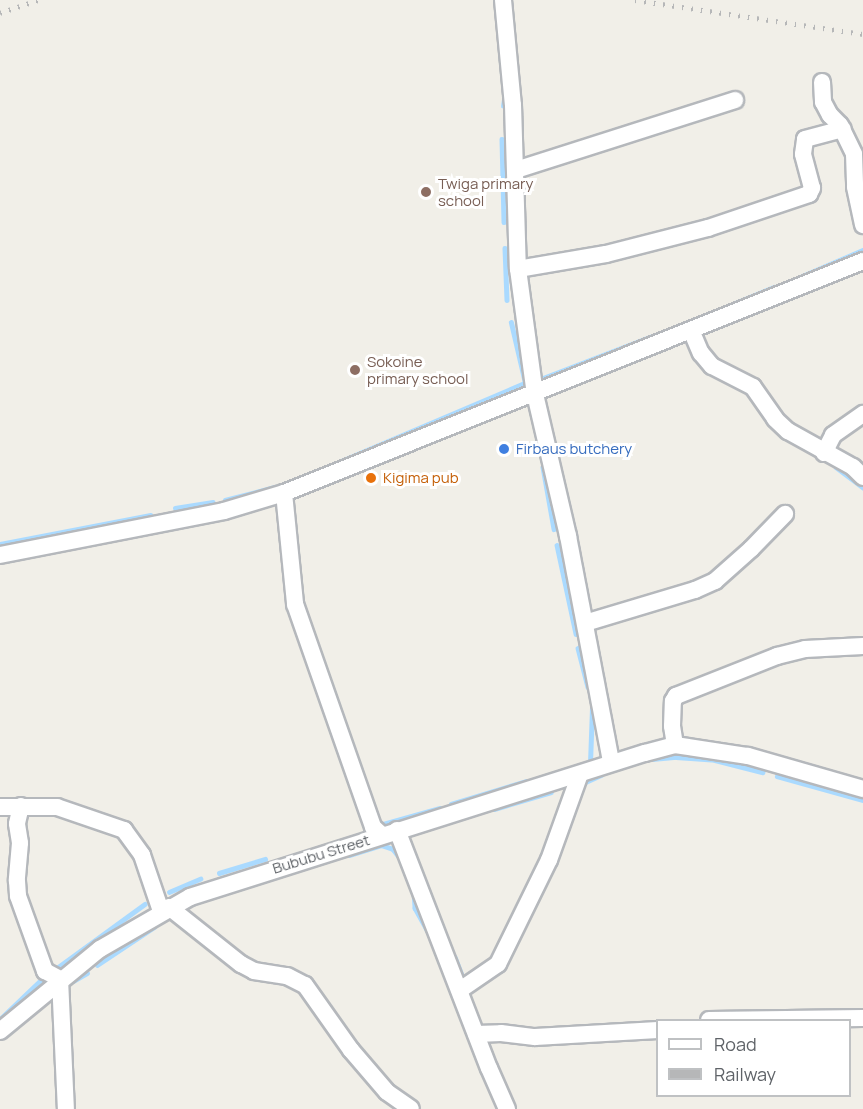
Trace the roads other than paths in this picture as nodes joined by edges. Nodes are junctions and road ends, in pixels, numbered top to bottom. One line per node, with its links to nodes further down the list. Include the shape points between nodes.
1 (504, 0): 5 (street)
2 (822, 82): 4 (street, via 823,102)
3 (735, 100): 5 (street)
4 (843, 129): 6 (street, via 854,154 855,187); 8 (street, via 805,138 803,154 813,188 809,194 708,228 606,254)
5 (516, 170): 8 (street)
6 (863, 225)
7 (863, 261): 9 (street)
8 (518, 269): 10 (street)
9 (691, 330): 10 (street); 12 (street, via 712,366 753,387 775,418)
10 (535, 394): 14 (street); 17 (street)
11 (863, 414): 12 (street, via 832,435)
12 (824, 453): 13 (street, via 853,467)
13 (863, 477)
14 (285, 493): 16 (street, via 225,511); 25 (street, via 295,604 373,827)
15 (784, 514): 17 (street, via 715,580 695,590)
16 (0, 555)
17 (585, 623): 20 (street)
18 (863, 646): 19 (street, via 806,649 777,656 676,696 672,726)
19 (675, 745): 20 (street, Bububu Street); 22 (street, via 748,756)
20 (611, 762): 21 (street, Bububu Street)
21 (580, 774): 25 (street, Bububu Street); 28 (street, via 541,879 498,964)
22 (863, 789)
23 (21, 806): 24 (street); 26 (street, via 57,807 124,830 142,855); 27 (street, via 17,824 21,860 18,896 45,971)
24 (0, 807)
25 (390, 832): 26 (street, Bububu Street, via 239,880); 28 (street)
26 (165, 909): 27 (street, Bububu Street); 35 (street, via 241,964 305,985 351,1050 387,1092)
27 (60, 979): 32 (street, Bububu Street); 34 (street)
28 (460, 990): 33 (street)
29 (863, 1018): 30 (street)
30 (786, 1019)
31 (656, 1030): 33 (street, via 535,1037)
32 (0, 1031)
33 (476, 1034): 36 (street)
34 (66, 1109)
35 (411, 1109)
36 (507, 1109)

